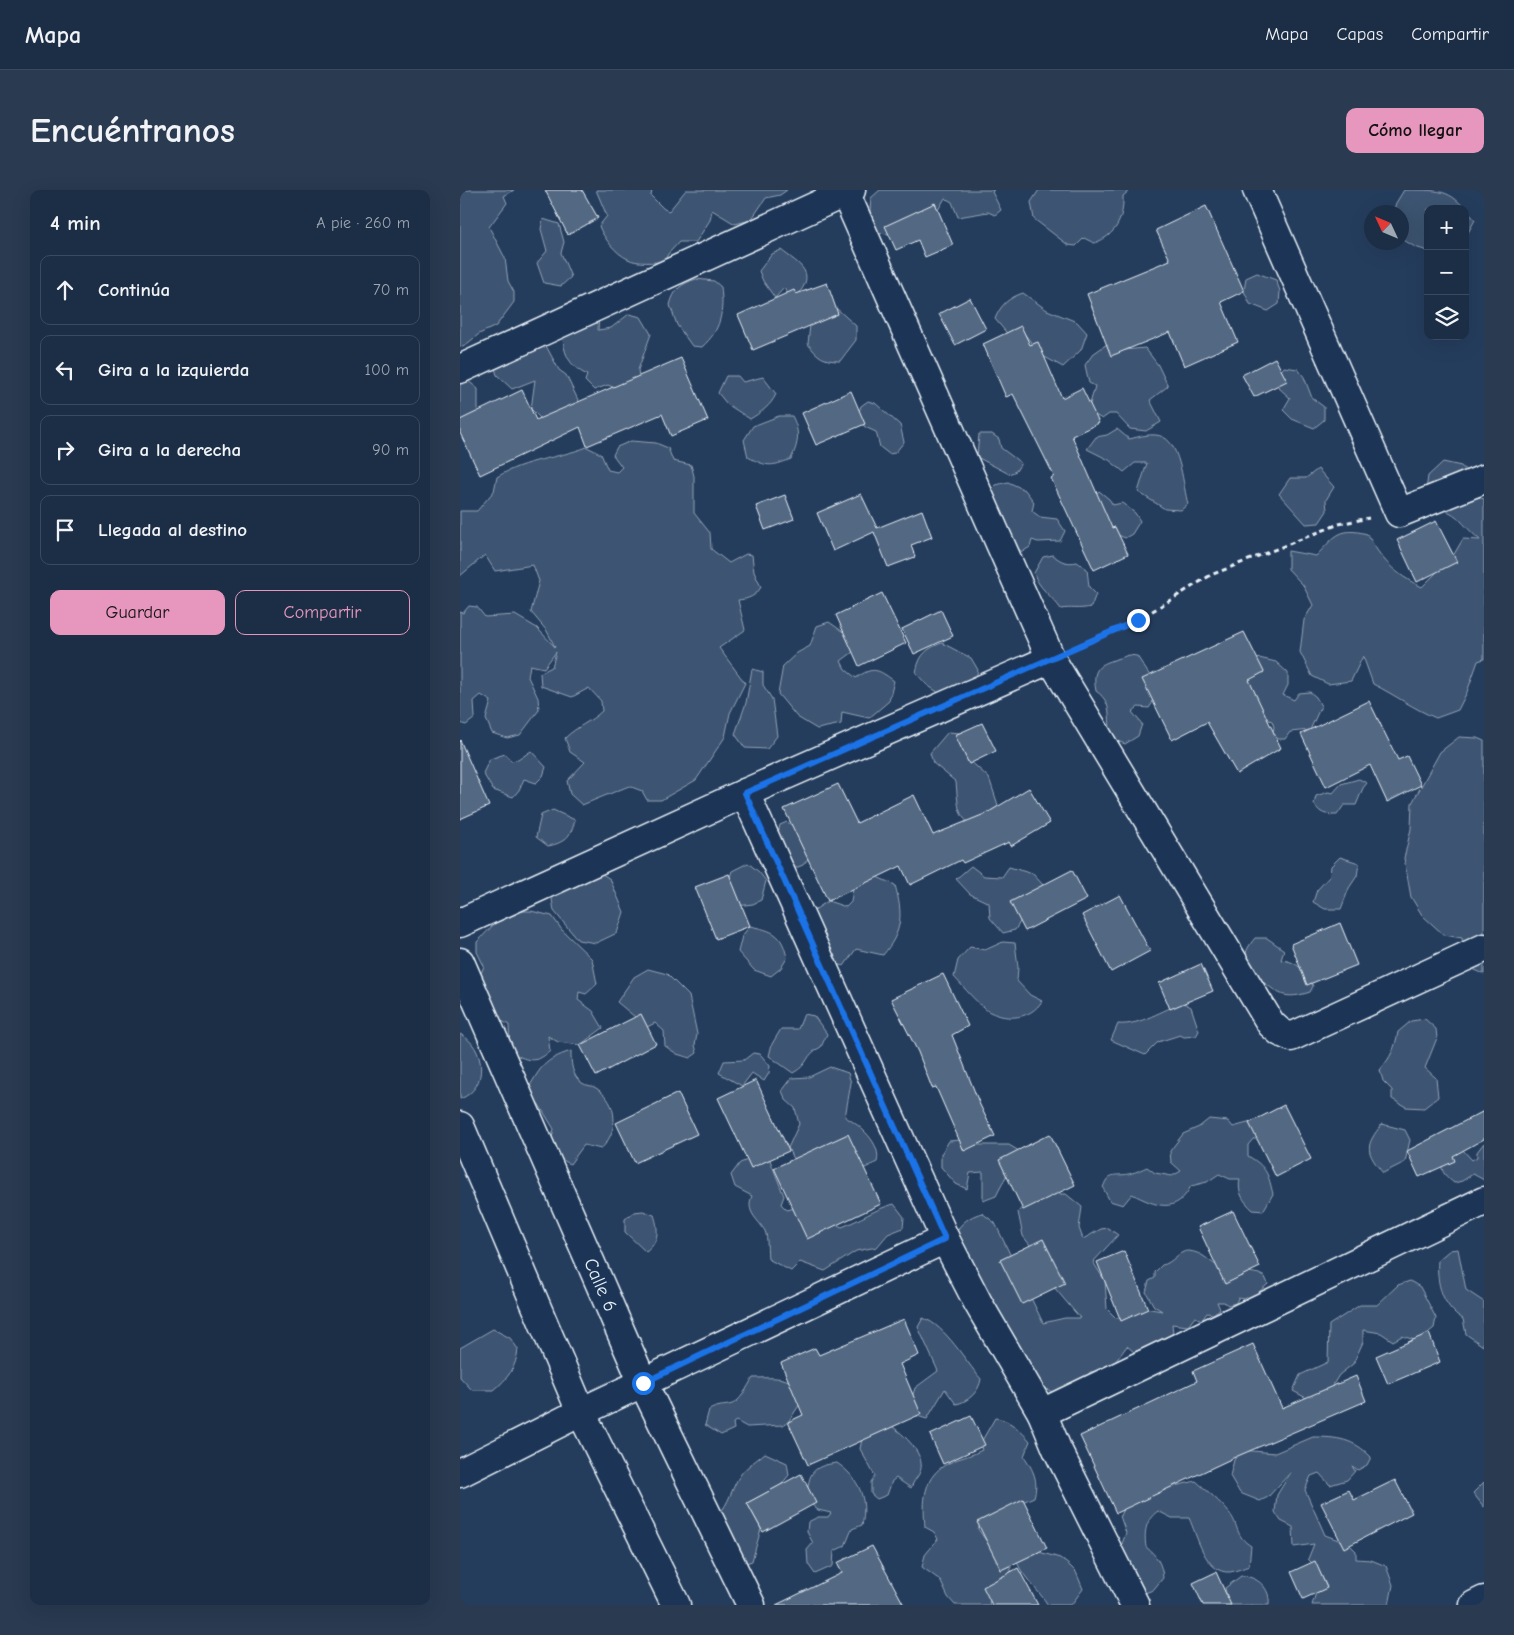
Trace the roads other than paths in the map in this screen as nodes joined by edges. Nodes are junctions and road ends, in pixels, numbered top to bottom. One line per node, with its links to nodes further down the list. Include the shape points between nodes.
1 (1257, 190): 4 (street, via 1399,512)
2 (847, 191): 3 (street); 5 (street)
3 (460, 369)
4 (1484, 479)
5 (1051, 659): 6 (street); 8 (street, via 1271,1024 1280,1032 1291,1037)
6 (745, 793): 7 (street); 12 (street)
7 (460, 923)
8 (1484, 948)
9 (460, 962): 13 (street, Calle 6)
10 (460, 1126): 14 (street)
11 (1484, 1201): 15 (street)
12 (945, 1239): 13 (street); 15 (street)
13 (643, 1383): 14 (street); 19 (street, Calle 6)
14 (581, 1412): 16 (street); 18 (street)
15 (1042, 1413): 20 (street)
16 (460, 1473)
17 (1484, 1600): 21 (street)
18 (676, 1605)
19 (751, 1605)
20 (1135, 1605)
21 (1474, 1605)

